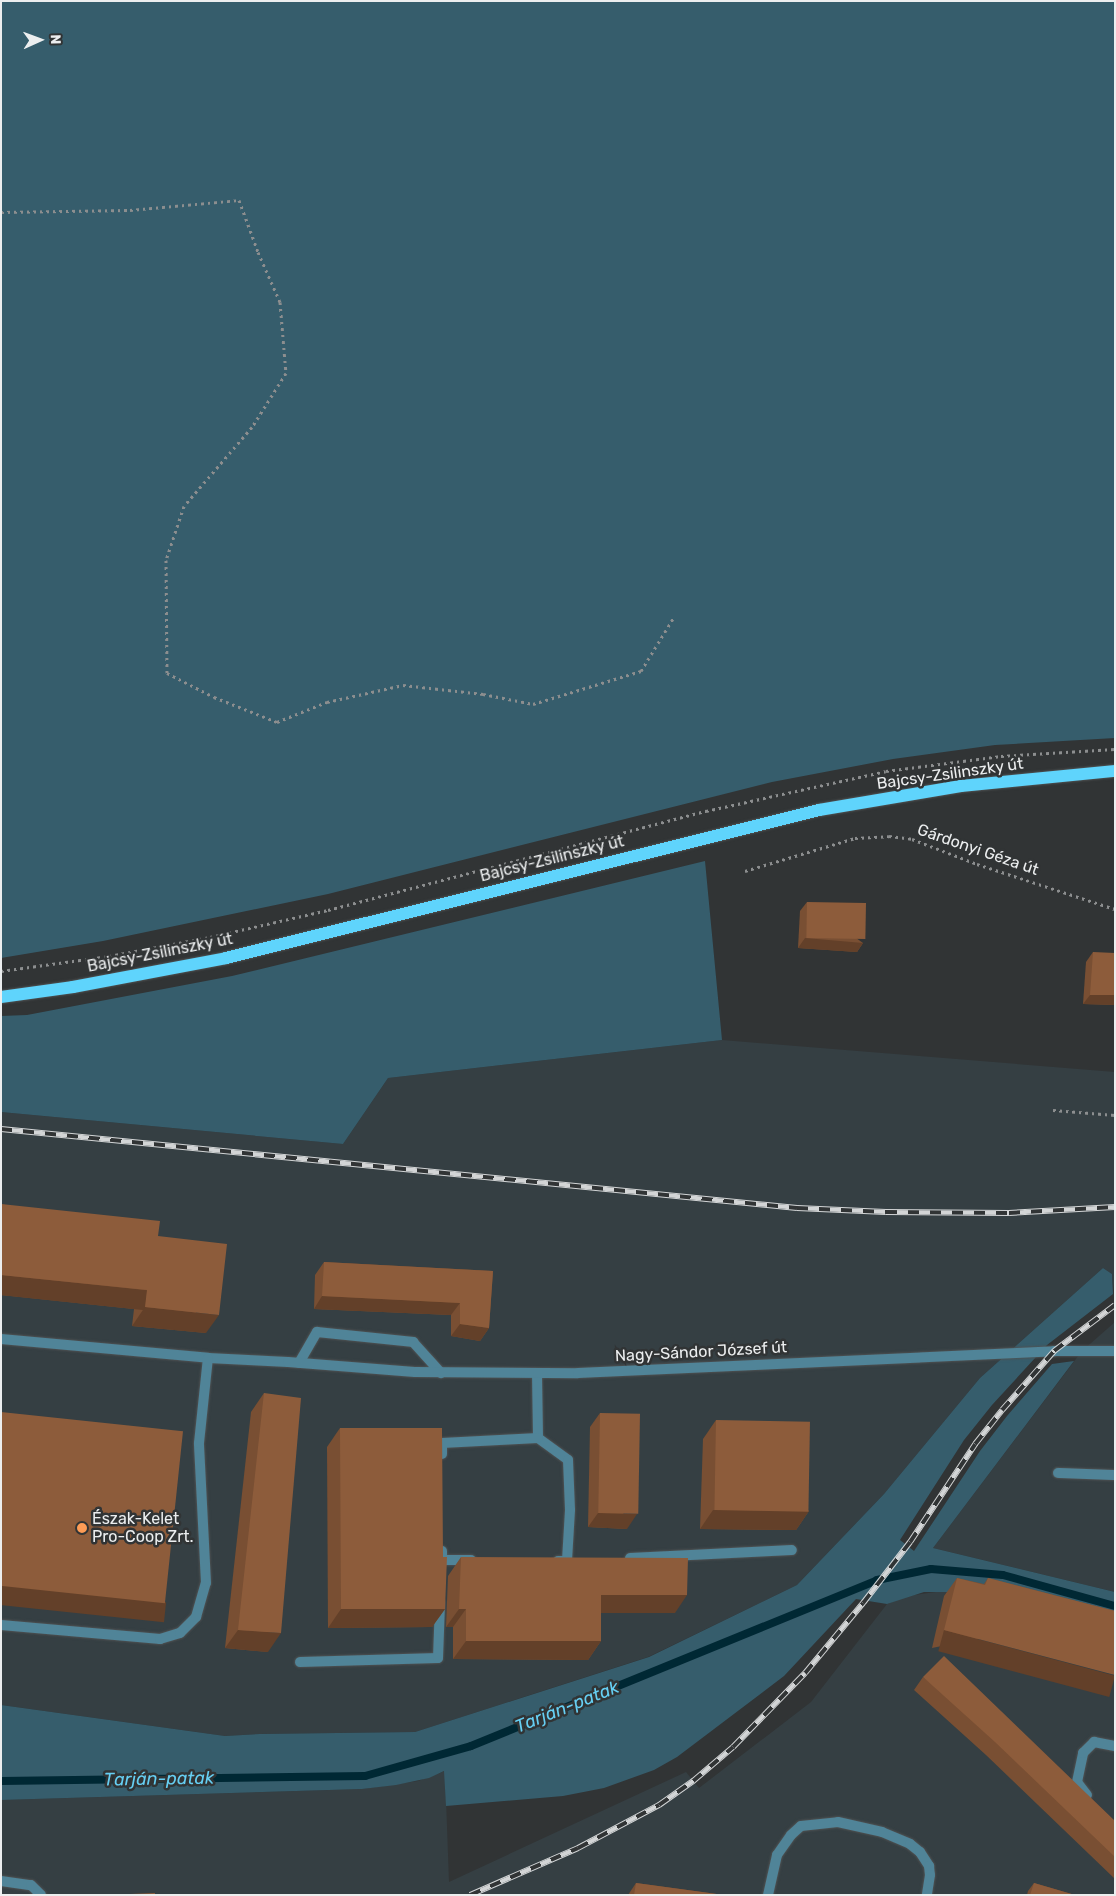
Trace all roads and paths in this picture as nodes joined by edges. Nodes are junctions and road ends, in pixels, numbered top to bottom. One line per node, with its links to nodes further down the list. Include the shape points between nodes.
1 (1, 212): 2 (path, via 130,210 239,200 280,302 286,373 252,427 184,506 166,560 167,672 214,697 277,722 327,702 403,685 483,694 533,704 641,670)
2 (674, 617)
3 (1115, 749): 7 (path, via 1001,756 886,771 706,811 328,910 219,935 109,956)
4 (1115, 771): 8 (main road, Bajcsy-Zsilinszky út, via 961,786 819,810 226,958)
5 (745, 871): 6 (path, Gárdonyi Géza út, via 855,838 889,836 912,839)
6 (1115, 910)
7 (1, 971)
8 (1, 997)
9 (1052, 1110): 10 (path)
10 (1115, 1115)
11 (1, 1339): 13 (street, Nagy-Sándor József út)
12 (1115, 1350): 16 (street, Nagy-Sándor József út)
13 (208, 1358): 14 (street, Nagy-Sándor József út); 27 (street, via 199,1443 206,1583 196,1617 180,1633 160,1639)
14 (299, 1363): 15 (street, Nagy-Sándor József út); 15 (street, via 317,1332 413,1342)
15 (441, 1373): 16 (street, Nagy-Sándor József út)
16 (537, 1373): 17 (street)
17 (538, 1438): 18 (street, via 442,1443); 25 (street, via 568,1460 572,1561)
18 (442, 1462)
19 (1058, 1473): 20 (street)
20 (1115, 1475)
21 (442, 1540): 24 (street, via 442,1565)
22 (792, 1550): 23 (street)
23 (616, 1559)
24 (480, 1560)
25 (548, 1561)
26 (441, 1589): 28 (street, via 438,1658)
27 (1, 1626)
28 (300, 1662)
29 (1115, 1746): 30 (street, via 1094,1742 1081,1757 1077,1784)
30 (1097, 1805)
31 (1, 1881): 32 (street, via 31,1885)
32 (41, 1895)
33 (768, 1895): 34 (street, via 777,1855 791,1835 801,1826 838,1822 882,1832 920,1852 929,1866)
34 (927, 1895)

